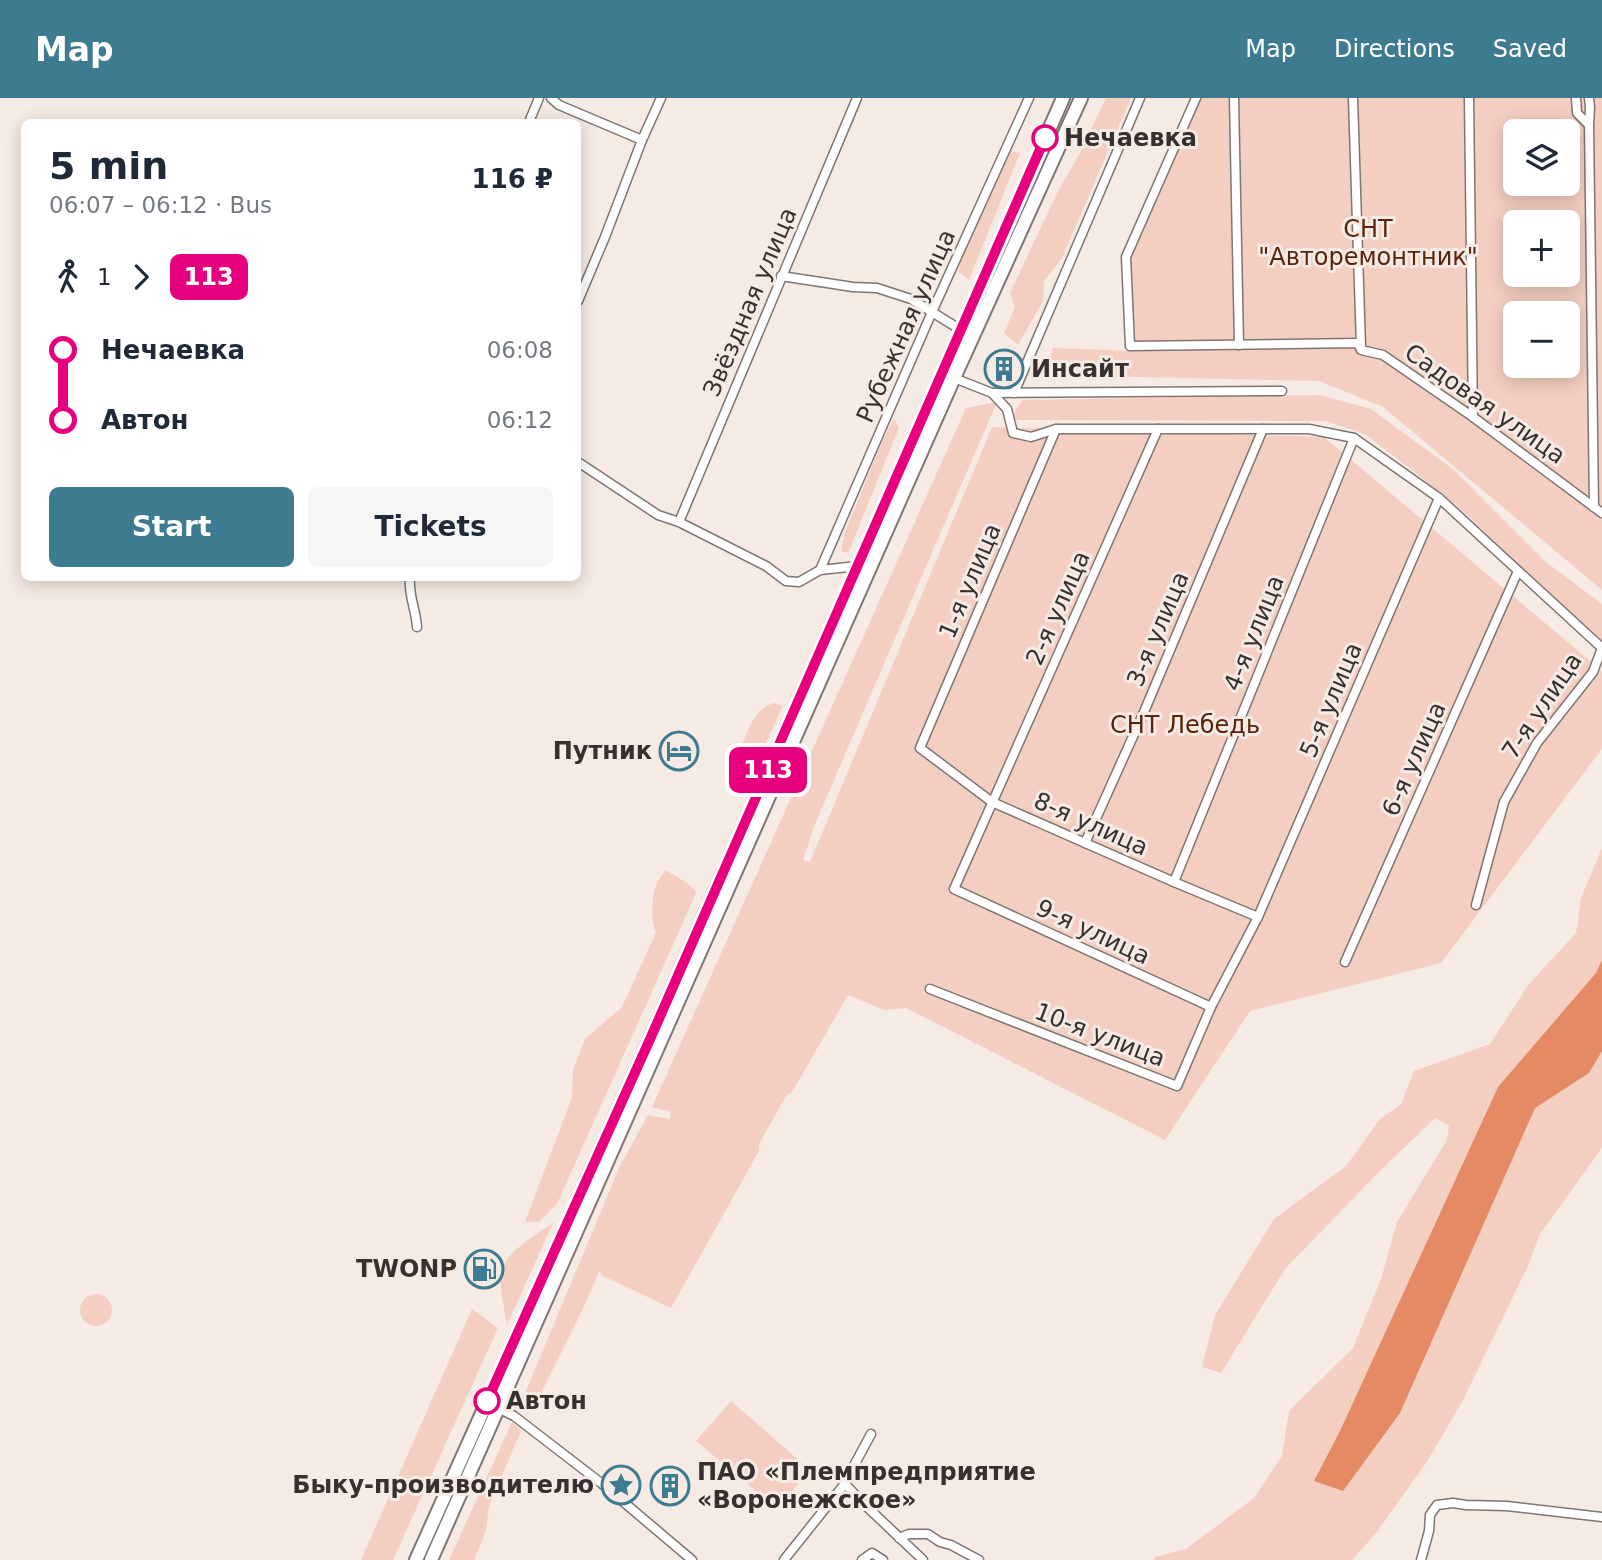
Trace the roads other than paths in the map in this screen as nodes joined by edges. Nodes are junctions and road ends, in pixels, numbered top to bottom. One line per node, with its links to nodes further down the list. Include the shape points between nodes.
1 (540, 98): 15 (street)
2 (551, 98): 17 (street)
3 (661, 98): 17 (street)
4 (857, 98): 18 (street, Звёздная улица)
5 (1029, 98): 20 (street, Рубежная улица)
6 (1063, 98): 21 (highway)
7 (1081, 98): 24 (highway)
8 (1140, 98): 27 (street)
9 (1196, 98): 22 (street, Садовая улица, via 1126,257 1130,346)
10 (1234, 98): 22 (street)
11 (1353, 98): 23 (street)
12 (1469, 98): 28 (street)
13 (1576, 98): 16 (street, via 1577,113)
14 (1589, 98): 16 (street)
15 (530, 119)
16 (1589, 125): 35 (street)
17 (642, 140): 19 (street)
18 (781, 276): 20 (street, via 877,288 911,299); 37 (street, Звёздная улица)
19 (581, 293)
20 (932, 312): 21 (street); 39 (street, Рубежная улица)
21 (961, 330): 38 (highway)
22 (1239, 345): 23 (street, Садовая улица, via 1358,342)
23 (1361, 350): 28 (street, Садовая улица, via 1383,355)
24 (954, 378): 26 (street); 46 (highway)
25 (1282, 391): 27 (street)
26 (992, 393): 27 (street); 29 (street, via 1007,409 1013,433 1031,437)
27 (1014, 393)
28 (1473, 416): 35 (street, Садовая улица)
29 (1056, 429): 30 (street); 45 (street, 1-я улица)
30 (1158, 429): 31 (street); 47 (street, 2-я улица)
31 (1263, 429): 32 (street, via 1309,429); 49 (street, 3-я улица)
32 (1354, 438): 34 (street); 50 (street, 4-я улица)
33 (581, 463): 37 (street, via 658,515)
34 (1439, 498): 40 (street); 52 (street, 5-я улица)
35 (1594, 507): 36 (street, Садовая улица)
36 (1602, 513)
37 (679, 522): 39 (street, via 786,581 799,582)
38 (858, 566): 39 (street); 44 (highway)
39 (820, 570)
40 (1518, 571): 43 (street); 54 (street, 6-я улица)
41 (410, 581): 42 (street)
42 (417, 627)
43 (1602, 648): 51 (street, 7-я улица, via 1592,672 1537,743 1504,802)
44 (800, 698): 46 (highway, via 806,698 806,704); 48 (highway)
45 (920, 748): 47 (street, 8-я улица)
46 (773, 785): 53 (highway)
47 (992, 802): 49 (street, 8-я улица); 56 (street, 9-я улица, via 954,889)
48 (737, 842): 53 (highway, via 735,858 706,927); 62 (highway)
49 (1085, 843): 50 (street, 8-я улица)
50 (1174, 882): 52 (street, 8-я улица)
51 (1476, 905)
52 (1258, 917): 56 (street)
53 (710, 928): 57 (highway)
54 (1345, 962)
55 (930, 989): 56 (street, 10-я улица, via 1177,1086)
56 (1211, 1007)
57 (498, 1408): 63 (highway); 64 (street, via 592,1476)
58 (871, 1434): 59 (street)
59 (844, 1483): 61 (street); 65 (street)
60 (1602, 1517): 70 (street, via 1507,1506 1437,1505 1430,1516)
61 (899, 1538): 68 (street); 69 (street, via 928,1534)
62 (416, 1560)
63 (431, 1560)
64 (692, 1560)
65 (784, 1560)
66 (862, 1560): 67 (street, via 872,1553)
67 (883, 1560)
68 (923, 1560)
69 (979, 1560)
70 (1421, 1560)

